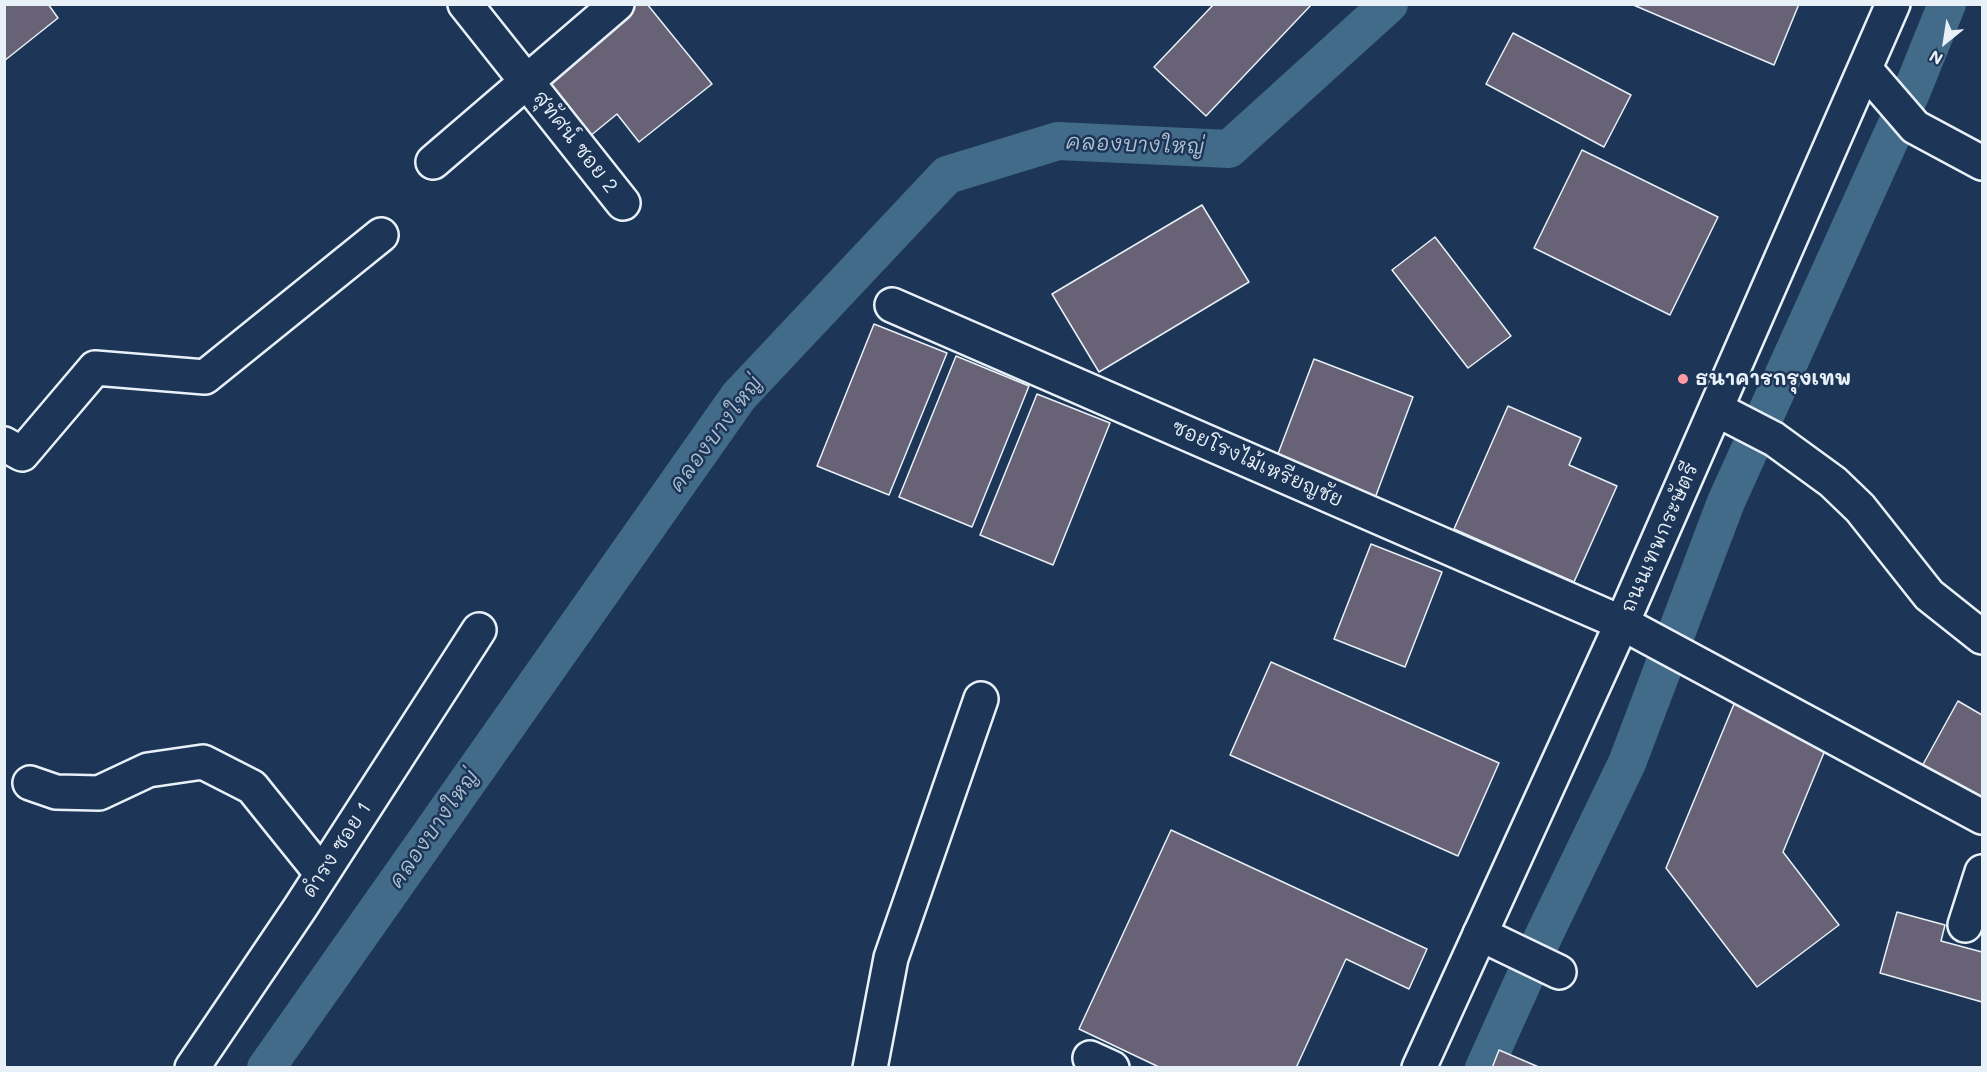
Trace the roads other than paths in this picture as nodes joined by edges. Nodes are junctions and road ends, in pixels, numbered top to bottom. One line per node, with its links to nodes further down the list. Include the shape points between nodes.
1 (465, 4): 5 (street, สุทัศน์ ซอย 2)
2 (617, 4): 5 (street, สุทัศน์ ซอย 2)
3 (1893, 4): 4 (street, ถนนเทพกระษัตรี)
4 (1865, 69): 7 (street, via 1915,128); 11 (street, ถนนเทพกระษัตรี)
5 (527, 82): 6 (street); 8 (street, สุทัศน์ ซอย 2)
6 (433, 162)
7 (1983, 163)
8 (623, 203)
9 (381, 235): 12 (street, via 205,377 95,368 22,454)
10 (892, 305): 13 (street, ซอยโรงไม้เหรียญชัย)
11 (1716, 409): 13 (street, ถนนเทพกระษัตรี); 15 (street, via 1761,432 1833,482 1860,508 1929,595)
12 (4, 444)
13 (1622, 623): 18 (street, ซอยโรงไม้เหรียญชัย); 22 (street, ถนนเทพกระษัตรี)
14 (479, 630): 20 (street, ดำรง ซอย 1)
15 (1983, 637)
16 (981, 699): 25 (street, via 891,958)
17 (30, 783): 20 (street, via 56,792 99,793 148,770 202,762 252,787)
18 (1983, 817)
19 (1983, 872): 21 (street)
20 (322, 874): 24 (street, ดำรง ซอย 1)
21 (1965, 925)
22 (1480, 934): 23 (street); 26 (street, ถนนเทพกระษัตรี)
23 (1541, 963)
24 (192, 1068)
25 (870, 1068)
26 (1419, 1068)

